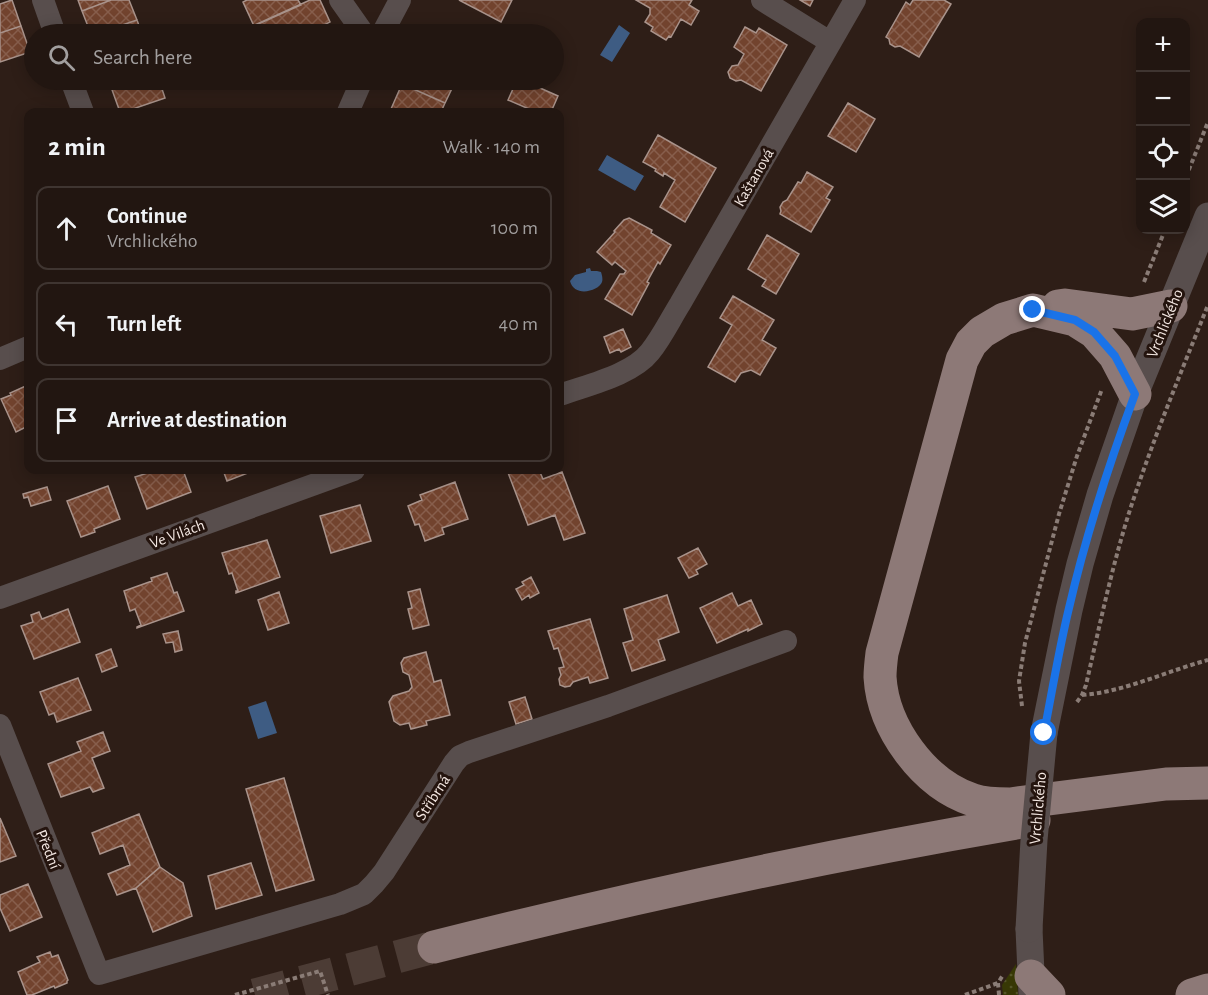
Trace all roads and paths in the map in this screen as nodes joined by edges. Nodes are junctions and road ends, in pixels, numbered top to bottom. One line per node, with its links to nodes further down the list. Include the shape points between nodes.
1 (43, 0): 6 (street)
2 (340, 0): 7 (street)
3 (400, 0): 8 (street)
4 (762, 0): 9 (street)
5 (855, 0): 9 (street, Kaštanová)
6 (51, 24)
7 (357, 24)
8 (387, 24)
9 (830, 42): 22 (street, Kaštanová, via 650,353 622,373)
10 (75, 90): 12 (street)
11 (358, 90): 13 (street)
12 (82, 108)
13 (350, 108)
14 (1208, 122): 15 (path)
15 (1190, 165)
16 (1208, 216): 18 (street, Vrchlického)
17 (1208, 305): 27 (path, via 1150,449 1128,516 1082,695 1112,690)
18 (1171, 306): 19 (main road, via 1132,314 1065,305); 23 (street, Vrchlického)
19 (1033, 310): 23 (main road, via 1075,320 1094,332 1115,356); 29 (main road, via 1004,319 982,332 962,360 882,653 880,677 885,704 913,758 971,800 1010,804 1166,784)
20 (24, 349): 21 (street)
21 (0, 359)
22 (564, 394)
23 (1135, 394): 33 (street, Vrchlického, bridge, via 1080,564 1044,733 1029,928)
24 (343, 474): 25 (street, Ve Vilách)
25 (0, 598)
26 (786, 641): 32 (street, Stříbrná, via 460,756 384,872 364,894)
27 (1208, 660)
28 (0, 725): 32 (street, Přední)
29 (1208, 783)
30 (1208, 792): 31 (main road, via 873,848 730,877)
31 (434, 947)
32 (99, 974)
33 (1038, 988)
34 (1208, 990): 39 (main road)
35 (235, 995): 36 (path, via 320,971)
36 (328, 995)
37 (965, 995): 38 (path, via 998,983)
38 (999, 995)
39 (1192, 995)

